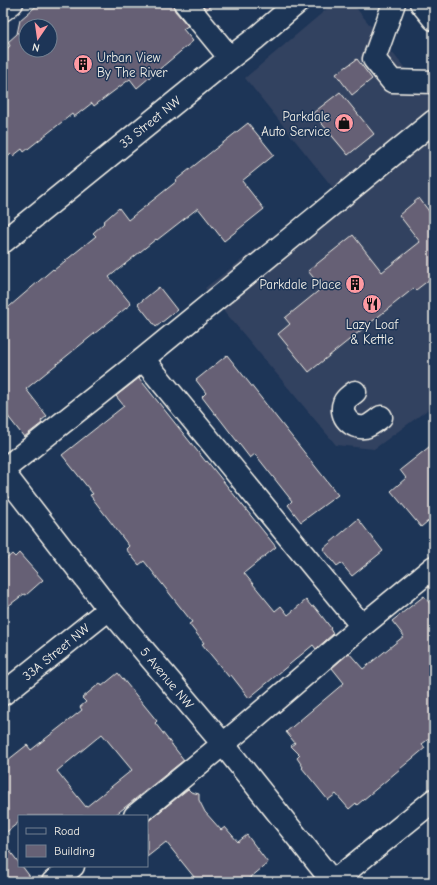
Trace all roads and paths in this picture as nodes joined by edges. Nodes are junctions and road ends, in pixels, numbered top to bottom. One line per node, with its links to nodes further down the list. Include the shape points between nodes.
1 (12, 3): 6 (street)
2 (185, 3): 8 (street)
3 (297, 3): 8 (street, 33 Street NW)
4 (394, 3): 9 (street, via 374,59 392,81)
5 (421, 3): 7 (street)
6 (3, 10)
7 (434, 19)
8 (230, 58): 11 (street, 33 Street NW)
9 (434, 82)
10 (434, 121): 12 (street)
11 (3, 242)
12 (143, 359): 15 (street); 18 (street)
13 (355, 392): 14 (street, via 344,401 342,411 348,421 356,426 366,427)
14 (381, 417)
15 (3, 471): 17 (street, 5 Avenue NW)
16 (434, 567): 18 (street)
17 (109, 609): 19 (street, 33A Street NW); 20 (street, 5 Avenue NW)
18 (362, 626): 20 (street)
19 (3, 694)
20 (223, 744): 22 (street); 25 (street, 5 Avenue NW)
21 (434, 800): 25 (street)
22 (136, 815)
23 (72, 867): 24 (street)
24 (53, 882)
25 (333, 882)

